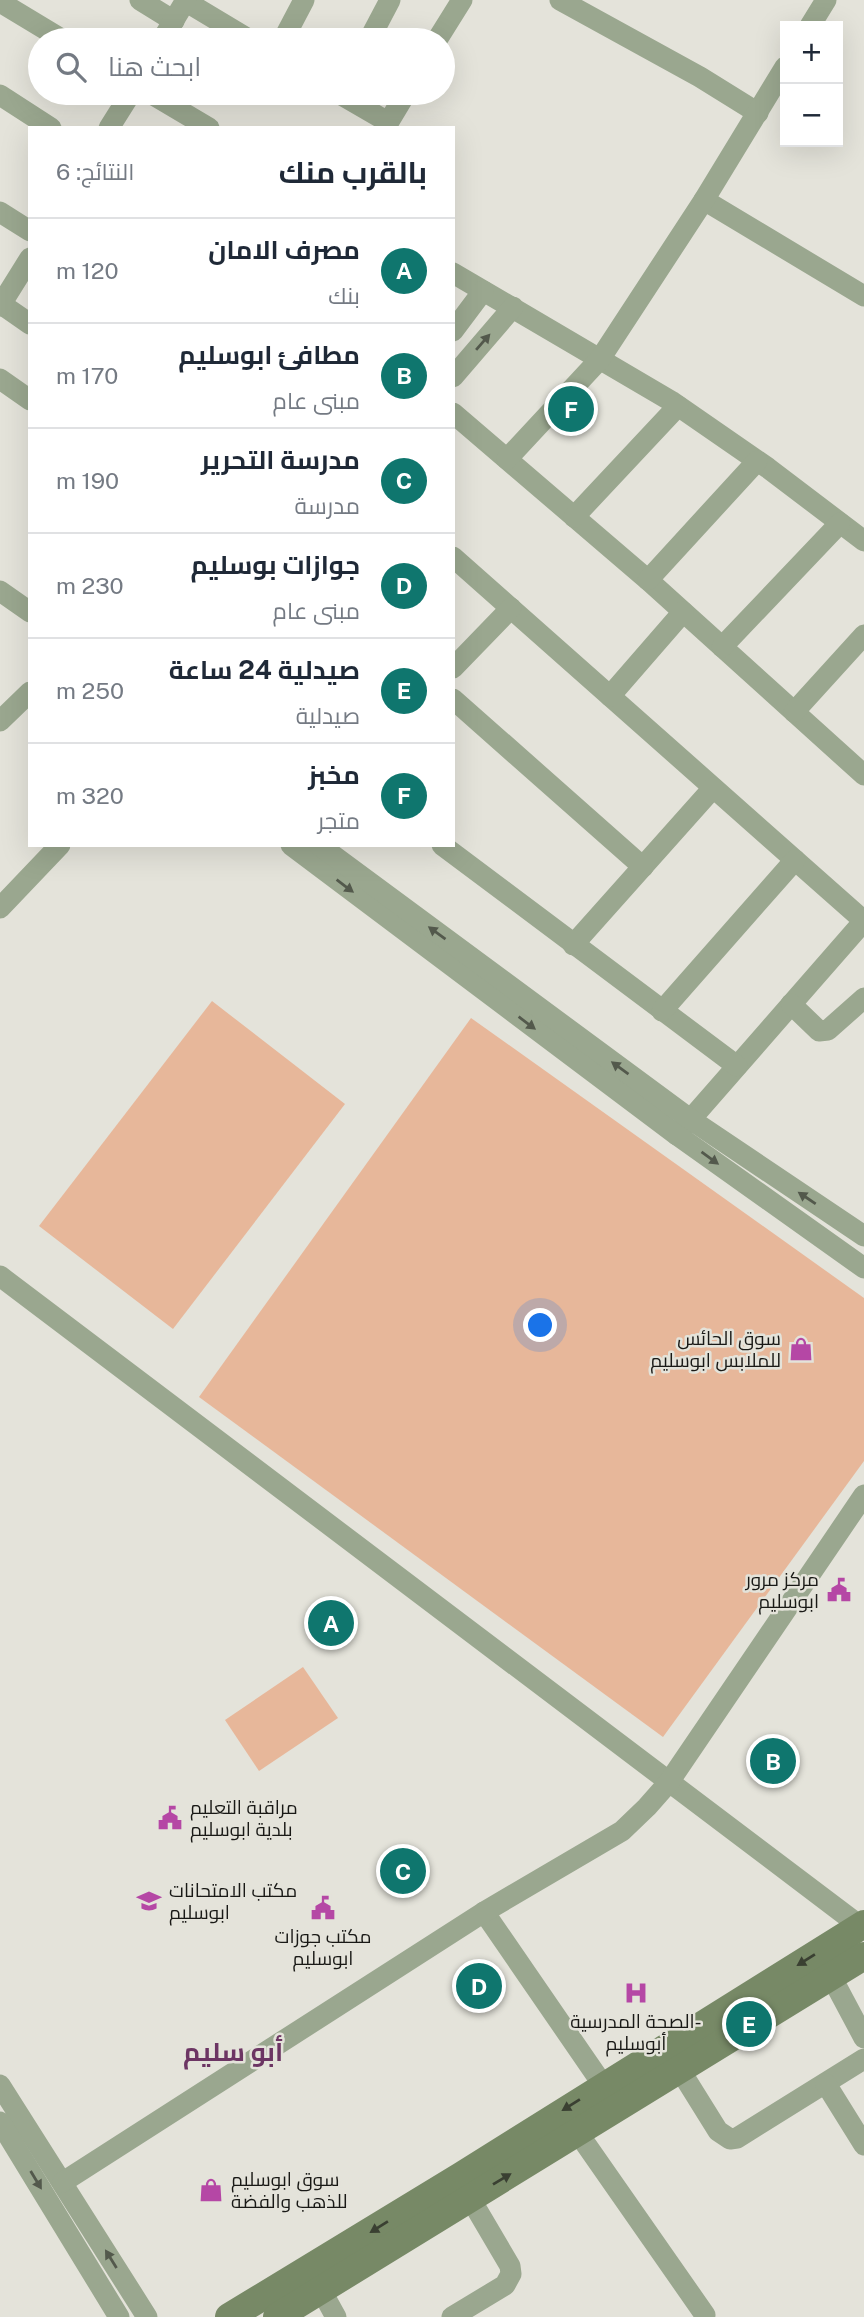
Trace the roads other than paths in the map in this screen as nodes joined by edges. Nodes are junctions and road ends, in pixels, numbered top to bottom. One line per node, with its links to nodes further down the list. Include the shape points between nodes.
1 (140, 0): 9 (street)
2 (304, 0): 14 (street)
3 (390, 0): 15 (street)
4 (462, 0): 16 (street)
5 (560, 0): 23 (street)
6 (826, 0): 10 (street)
7 (185, 1): 9 (street); 13 (street)
8 (0, 2): 11 (street)
9 (174, 21): 12 (street)
10 (813, 21)
11 (43, 28)
12 (170, 28)
13 (230, 28)
14 (289, 28)
15 (375, 28)
16 (444, 28)
17 (780, 76): 23 (street)
18 (0, 95): 25 (street)
19 (123, 105): 26 (street)
20 (170, 105): 27 (street)
21 (357, 105): 24 (street)
22 (398, 105): 24 (street)
23 (758, 113): 28 (street)
24 (386, 125)
25 (48, 126)
26 (110, 126)
27 (206, 126)
28 (704, 200): 34 (street); 39 (street)
29 (0, 212): 30 (street)
30 (28, 230)
31 (28, 261): 35 (street)
32 (455, 274): 33 (street)
33 (483, 291): 36 (street); 38 (street)
34 (864, 296)
35 (1, 305): 37 (street)
36 (513, 307): 39 (street); 40 (street, one-way to 36)
37 (28, 323)
38 (455, 328)
39 (600, 359): 43 (street); 45 (street)
40 (455, 375)
41 (0, 379): 42 (street)
42 (28, 399)
43 (678, 406): 46 (street); 47 (street)
44 (455, 415): 45 (street)
45 (507, 459): 47 (street)
46 (757, 461): 48 (street); 51 (street)
47 (574, 517): 51 (street)
48 (840, 523): 49 (street); 57 (street)
49 (864, 541)
50 (455, 559): 53 (street)
51 (648, 580): 55 (street)
52 (0, 591): 54 (street)
53 (511, 608): 58 (street); 60 (street)
54 (28, 611)
55 (683, 612): 57 (street); 60 (street)
56 (864, 635): 63 (street)
57 (722, 647): 63 (street)
58 (455, 666)
59 (28, 693): 62 (street)
60 (610, 696): 65 (street)
61 (455, 701): 71 (street)
62 (3, 712)
63 (794, 712): 64 (street)
64 (864, 775)
65 (713, 788): 70 (street); 71 (street)
66 (58, 847): 72 (street)
67 (293, 847): 78 (street, one-way to 78)
68 (322, 847): 78 (street, one-way to 68)
69 (445, 847): 73 (street)
70 (795, 860): 75 (street, via 864,922); 76 (street)
71 (643, 867): 73 (street)
72 (0, 908)
73 (573, 945): 76 (street)
74 (864, 998): 75 (street, via 823,1032)
75 (791, 1004): 77 (street)
76 (662, 1011): 77 (street)
77 (737, 1066): 78 (street)
78 (683, 1127): 79 (street, one-way to 78); 80 (street, one-way to 80)
79 (864, 1236)
80 (864, 1268)
81 (0, 1276): 83 (street)
82 (864, 1495): 83 (street)
83 (669, 1782): 84 (street, via 622,1831); 85 (street)
84 (484, 1912): 93 (street); 98 (street)
85 (862, 1925): 93 (main road, one-way to 93)
86 (864, 1956): 87 (main road)
87 (832, 1978): 88 (street); 90 (main road)
88 (864, 2038)
89 (864, 2059): 91 (street)
90 (680, 2070): 91 (street, via 718,2131 730,2139); 95 (main road)
91 (826, 2084): 97 (street)
92 (0, 2085): 98 (street)
93 (603, 2085): 96 (main road, one-way to 96)
94 (0, 2122): 102 (street, one-way to 102)
95 (578, 2133): 96 (main road); 101 (street)
96 (544, 2138): 99 (main road, one-way to 96); 104 (main road, one-way to 104)
97 (864, 2145)
98 (63, 2182): 103 (street, one-way to 98)
99 (470, 2198): 100 (main road); 107 (street, via 511,2274 505,2285)
100 (321, 2290): 105 (main road); 106 (street)
101 (704, 2316)
102 (119, 2317)
103 (147, 2317)
104 (229, 2317)
105 (277, 2317)
106 (336, 2317)
107 (452, 2317)

